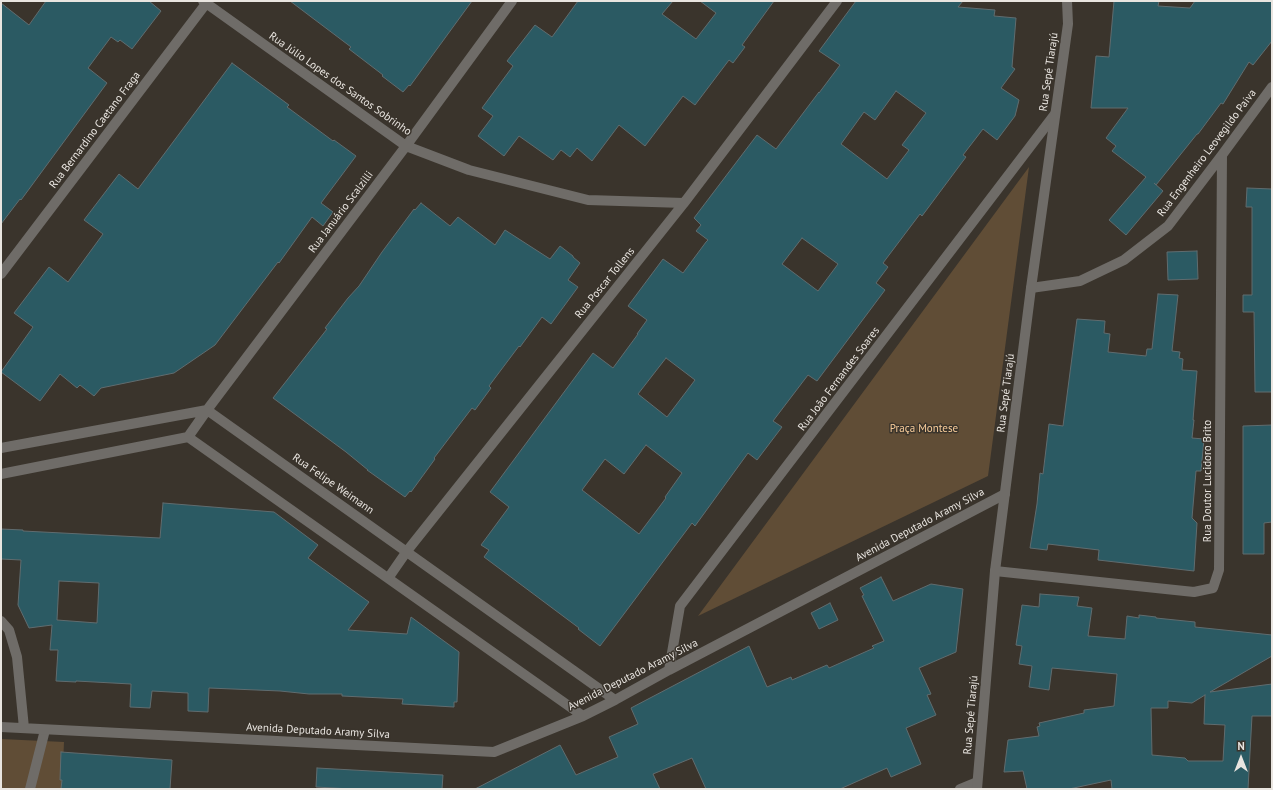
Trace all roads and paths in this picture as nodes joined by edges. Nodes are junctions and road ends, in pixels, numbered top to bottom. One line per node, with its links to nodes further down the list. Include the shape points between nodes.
1 (512, 1): 7 (street, Rua Januário Scalzilli)
2 (837, 1): 9 (street, Rua Poscar Tollens)
3 (1067, 1): 6 (street, Rua Sepé Tiarajú, via 1068,24)
4 (206, 2): 7 (street, Rua Júlio Lopes dos Santos Sobrinho); 10 (street, Rua Bernardino Caetano Fraga)
5 (1272, 87): 8 (street, Rua Engenheiro Leovegildo Paiva)
6 (1056, 114): 11 (street, Rua Sepé Tiarajú); 21 (street, Rua João Fernandes Soares, via 680,606)
7 (406, 146): 9 (street, Rua Júlio Lopes dos Santos Sobrinho, via 470,170 588,200); 12 (street, Rua Januário Scalzilli)
8 (1222, 155): 11 (street, Rua Engenheiro Leovegildo Paiva, via 1168,226 1124,260 1080,281); 18 (street, Rua Doutor Lucidoro Brito, via 1219,570 1213,588 1194,592)
9 (684, 203): 17 (street, Rua Poscar Tollens)
10 (1, 274)
11 (1031, 288): 16 (street, Rua Sepé Tiarajú)
12 (207, 410): 13 (street, Rua Januário Scalzilli); 14 (street); 17 (street, Rua Felipe Weimann)
13 (188, 437): 15 (street); 19 (street)
14 (1, 448)
15 (1, 474)
16 (1005, 494): 18 (street, Rua Sepé Tiarajú); 21 (street, Avenida Deputado Aramy Silva)
17 (407, 551): 19 (street, Rua Poscar Tollens); 22 (street, Rua Felipe Weimann)
18 (995, 571): 27 (street, Rua Sepé Tiarajú)
19 (388, 578): 23 (street)
20 (1, 621): 25 (street, via 9,630 17,657)
21 (669, 670): 22 (street, Avenida Deputado Aramy Silva)
22 (615, 700): 23 (street, Avenida Deputado Aramy Silva)
23 (583, 716): 26 (street, Avenida Deputado Aramy Silva, via 494,752)
24 (1, 727): 25 (street, Avenida Deputado Aramy Silva)
25 (24, 728): 26 (street, Avenida Deputado Aramy Silva)
26 (45, 730): 28 (street)
27 (977, 786): 29 (street)
28 (30, 789)
29 (960, 789)

